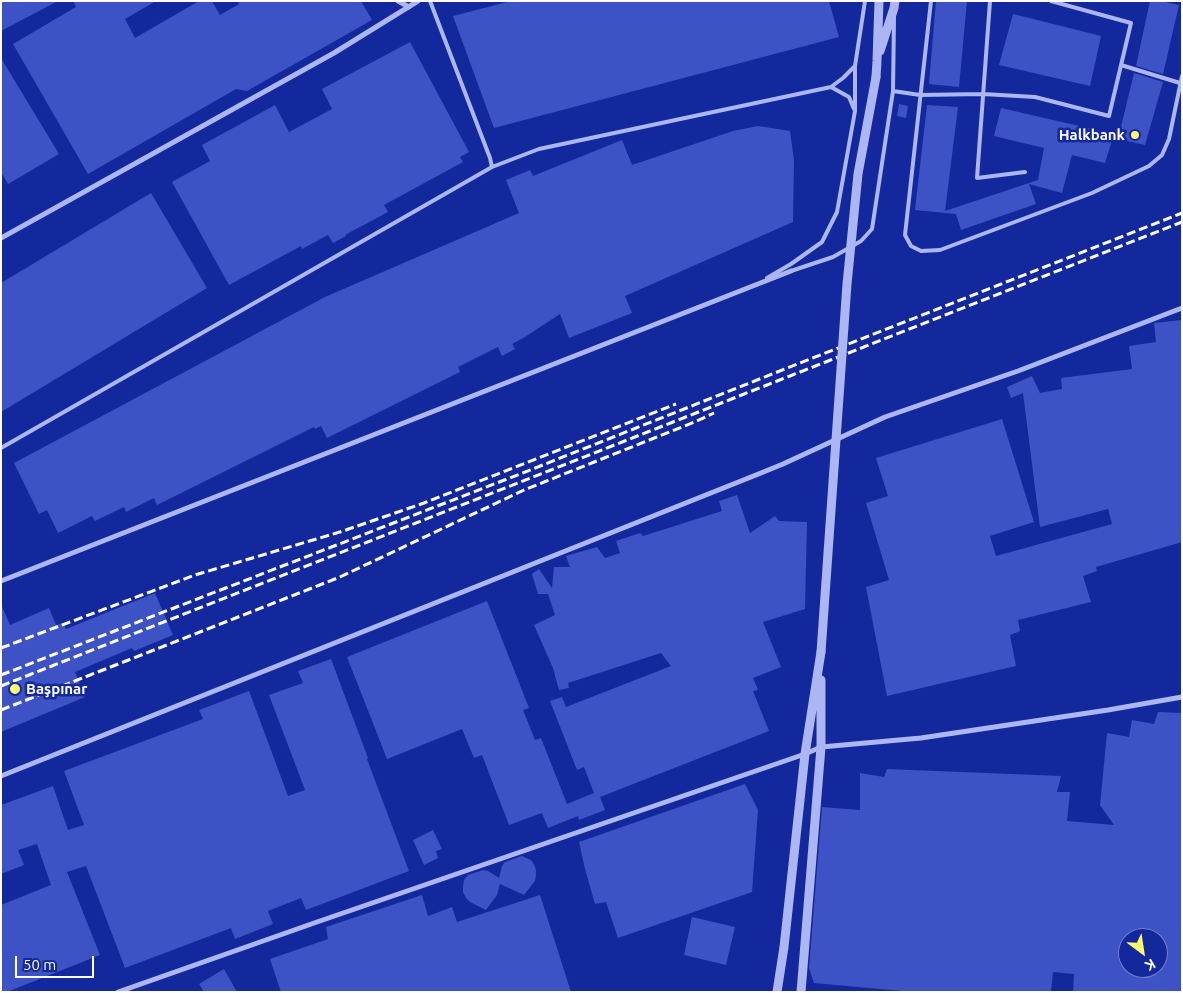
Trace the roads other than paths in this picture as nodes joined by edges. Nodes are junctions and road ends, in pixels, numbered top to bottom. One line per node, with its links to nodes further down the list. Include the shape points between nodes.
1 (398, 1): 10 (street)
2 (418, 1): 10 (street)
3 (430, 1): 21 (lane)
4 (865, 1): 13 (lane)
5 (878, 1): 11 (street)
6 (931, 1): 19 (lane)
7 (990, 1): 18 (lane)
8 (1051, 1): 12 (lane, via 1131,23)
9 (895, 5): 11 (street); 17 (lane)
10 (409, 7): 23 (street, via 334,53)
11 (877, 61): 29 (street, bridge, via 858,174 847,284)
12 (1121, 65): 15 (lane); 18 (lane, via 1109,116 1036,97)
13 (855, 66): 16 (lane); 20 (lane)
14 (1182, 76): 15 (lane)
15 (1180, 83): 19 (lane, via 1169,139 1162,155 1149,166 1092,193 940,250 921,251 911,246 905,235)
16 (831, 88): 20 (lane, via 849,97); 21 (lane, via 538,149)
17 (893, 91): 19 (lane); 24 (lane, via 872,229 861,241 833,257)
18 (983, 94): 19 (lane); 22 (lane, via 977,178)
19 (920, 95)
20 (855, 111): 25 (lane, via 838,212 822,242)
21 (492, 167): 27 (lane)
22 (1025, 172)
23 (1, 238)
24 (791, 271): 25 (street)
25 (757, 285): 28 (street)
26 (1182, 308): 33 (street, via 1018,371 885,417 769,470)
27 (1, 448)
28 (1, 581)
29 (821, 652): 31 (street); 32 (street)
30 (1182, 697): 31 (street, via 921,738)
31 (821, 747): 32 (street); 36 (street)
32 (805, 754): 34 (street); 35 (street)
33 (1, 776)
34 (118, 992)
35 (776, 992)
36 (801, 992)

